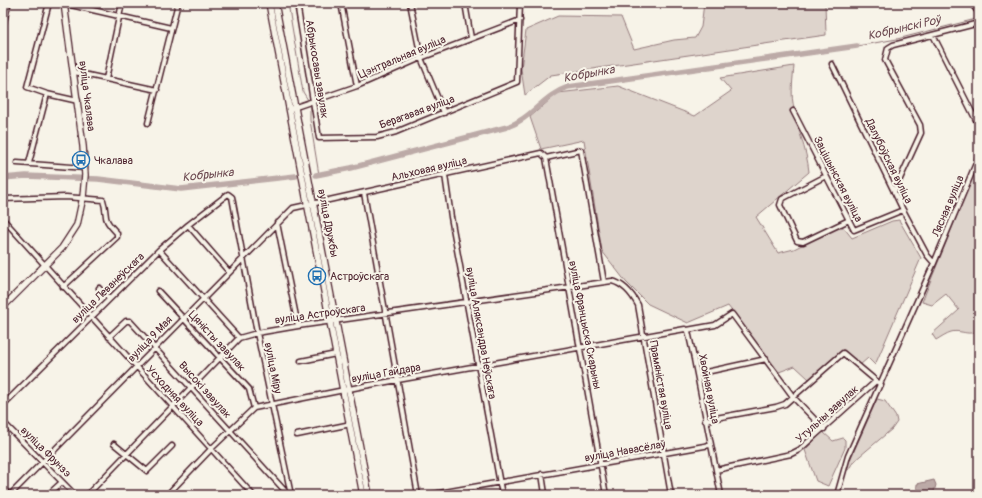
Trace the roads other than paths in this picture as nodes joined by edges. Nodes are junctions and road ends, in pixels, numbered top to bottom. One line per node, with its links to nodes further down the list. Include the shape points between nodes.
1 (8, 3): 18 (main road)
2 (49, 3): 28 (street, via 27,87)
3 (63, 3): 15 (street); 24 (main road, вуліца Чкалава)
4 (122, 3): 15 (street)
5 (178, 3): 19 (street)
6 (270, 3): 31 (main road, вуліца Дружбы, via 284,77)
7 (275, 3): 31 (main road, вуліца Дружбы)
8 (297, 3): 30 (street, Абрыкосавы завулак)
9 (341, 3): 26 (street)
10 (410, 3): 22 (street)
11 (465, 3): 21 (street)
12 (520, 3): 16 (street)
13 (971, 3): 14 (street)
14 (979, 12)
15 (119, 16): 19 (street); 25 (street)
16 (520, 20): 21 (street, Цэнтральная вуліца); 33 (street, Берагавая вуліца, via 517,82)
17 (979, 23): 20 (street)
18 (3, 24)
19 (171, 28): 27 (street)
20 (933, 35): 35 (street); 44 (street, via 893,45 888,48 885,60 920,125 921,133)
21 (471, 38): 22 (street, Цэнтральная вуліца)
22 (421, 58): 26 (street, Цэнтральная вуліца); 33 (street)
23 (832, 64): 44 (street, Далубоўская вуліца)
24 (74, 72): 25 (street); 29 (main road, вуліца Чкалава)
25 (106, 79): 27 (street)
26 (357, 86): 30 (street, Цэнтральная вуліца)
27 (157, 90): 34 (street)
28 (47, 94): 29 (street); 40 (street)
29 (78, 101): 41 (main road, вуліца Чкалава)
30 (313, 102): 31 (street, Цэнтральная вуліца); 36 (street, Абрыкосавы завулак)
31 (293, 108): 49 (main road, вуліца Дружбы); 49 (main road, вуліца Дружбы, via 303,174)
32 (792, 111): 43 (street, Зацішынская вуліца)
33 (444, 113): 36 (street, Берагавая вуліца, via 377,137)
34 (148, 123)
35 (979, 126)
36 (319, 138)
37 (979, 156): 57 (street, Лясная вуліца)
38 (546, 158): 42 (street, Альховая вуліца, via 541,153); 60 (street, via 581,150); 64 (street, вуліца Францыска Скарыны)
39 (17, 163): 40 (street)
40 (29, 163): 41 (street)
41 (85, 168): 46 (main road, вуліца Чкалава)
42 (445, 174): 45 (street, Альховая вуліца); 68 (street, вуліца Аляксандра Неўскага)
43 (826, 176): 51 (street, Зацішынская вуліца); 51 (street, via 782,199 780,205 797,241 804,242)
44 (894, 192): 50 (street, Далубоўская вуліца)
45 (364, 193): 49 (street, Альховая вуліца); 70 (street)
46 (83, 197): 48 (street); 58 (main road, вуліца Чкалава, via 77,225 62,248); 62 (street, via 103,200 107,223 118,235)
47 (232, 197): 54 (street, вуліца Леванеўскага, via 225,194); 56 (street, вуліца Міру)
48 (3, 198)
49 (311, 204): 53 (street, вуліца 9 Мая, via 293,208); 73 (main road, вуліца Дружбы, via 320,239); 73 (main road, вуліца Дружбы, via 324,287)
50 (903, 210): 51 (street, Зацішынская вуліца, via 854,230); 57 (street, Далубоўская вуліца, via 927,255)
51 (848, 220)
52 (4, 222): 58 (street, Усходняя вуліца)
53 (277, 223): 56 (street, вуліца 9 Мая); 74 (street)
54 (188, 225): 55 (street, вуліца Леванеўскага); 59 (street)
55 (159, 250): 66 (street); 67 (street, вуліца Леванеўскага)
56 (244, 256): 59 (street, вуліца 9 Мая); 76 (street, вуліца Міру)
57 (934, 263): 91 (street, Лясная вуліца)
58 (44, 266): 62 (street, Усходняя вуліца); 69 (main road, вуліца Чкалава)
59 (229, 272): 66 (street, вуліца 9 Мая)
60 (604, 282): 61 (street, вуліца Астроўскага); 64 (street, вуліца Астроўскага)
61 (620, 283): 77 (street, Прамяністая вуліца, via 638,305)
62 (64, 287): 71 (street, Усходняя вуліца)
63 (99, 288): 67 (street)
64 (569, 288): 68 (street, вуліца Астроўскага); 81 (street, вуліца Францыска Скарыны)
65 (158, 291): 72 (street, Цяністы завулак)
66 (203, 298): 72 (street, вуліца 9 Мая); 79 (street)
67 (109, 299): 71 (street, вуліца Леванеўскага)
68 (467, 303): 70 (street, вуліца Астроўскага); 86 (street, вуліца Аляксандра Неўскага)
69 (3, 307)
70 (387, 314): 73 (street, вуліца Астроўскага); 89 (street)
71 (90, 317): 78 (street, Усходняя вуліца); 96 (street, вуліца Леванеўскага)
72 (183, 318): 80 (street, вуліца 9 Мая); 83 (street, Цяністы завулак)
73 (333, 321): 74 (street, вуліца Астроўскага); 82 (main road, вуліца Дружбы)
74 (298, 326): 76 (street, вуліца Астроўскага)
75 (687, 330): 77 (street); 84 (street, via 715,325 732,314); 88 (street, Хвойная вуліца)
76 (257, 333): 79 (street, вуліца Астроўскага); 95 (street, вуліца Міру)
77 (643, 336): 81 (street, вуліца Гайдара); 109 (street, Прамяністая вуліца)
78 (109, 337): 80 (street, Высокі завулак, via 128,320); 87 (street, Усходняя вуліца)
79 (239, 338): 83 (street, вуліца Астроўскага)
80 (155, 347): 87 (street, вуліца 9 Мая); 92 (street, Высокі завулак)
81 (580, 348): 86 (street, вуліца Гайдара); 112 (street, вуліца Францыска Скарыны)
82 (338, 356): 85 (street); 93 (main road, вуліца Дружбы)
83 (220, 357): 92 (street, вуліца Астроўскага); 98 (street, Цяністы завулак, via 249,390)
84 (766, 359): 88 (street); 94 (street)
85 (301, 361)
86 (478, 366): 89 (street, вуліца Гайдара); 116 (street, вуліца Аляксандра Неўскага)
87 (135, 367): 97 (street, Усходняя вуліца); 111 (street, вуліца 9 Мая)
88 (697, 374): 99 (street, Хвойная вуліца)
89 (397, 380): 93 (street, вуліца Гайдара); 129 (street)
90 (876, 381): 91 (street); 94 (street, via 844,353); 102 (street, Утульны завулак)
91 (881, 385): 135 (street, Лясная вуліца, via 848,456)
92 (191, 388): 97 (street, вуліца Астроўскага); 103 (street, Высокі завулак)
93 (346, 390): 95 (street, вуліца Гайдара); 127 (main road, вуліца Дружбы); 128 (main road)
94 (794, 398): 99 (street, via 776,407); 102 (street)
95 (271, 403): 98 (street, вуліца Гайдара); 119 (street, вуліца Міру)
96 (3, 405)
97 (173, 406): 108 (street, Усходняя вуліца); 110 (street, вуліца Астроўскага)
98 (254, 408): 103 (street, вуліца Гайдара)
99 (706, 420): 106 (street, Хвойная вуліца)
100 (3, 422): 111 (street, вуліца Фрунзэ)
101 (346, 425): 104 (street)
102 (824, 429): 113 (street, Утульны завулак, via 791,454)
103 (230, 431): 108 (street, вуліца Гайдара); 119 (street, Высокі завулак)
104 (297, 435)
105 (114, 444): 110 (street)
106 (710, 445): 109 (street, вуліца Навасёлаў); 113 (street, Хвойная вуліца)
107 (172, 446): 110 (street, via 147,471)
108 (212, 448): 124 (street, вуліца Гайдара); 125 (street, Усходняя вуліца)
109 (664, 453): 112 (street, вуліца Навасёлаў); 133 (street, Прамяністая вуліца)
110 (127, 454): 123 (street, вуліца Астроўскага)
111 (42, 462): 115 (street, вуліца Фрунзэ); 121 (street, вуліца 9 Мая)
112 (601, 465): 114 (street, вуліца Навасёлаў); 132 (street, вуліца Францыска Скарыны)
113 (716, 470): 134 (street, Хвойная вуліца)
114 (542, 474): 116 (street, вуліца Навасёлаў); 120 (street)
115 (62, 482): 118 (street); 122 (street, вуліца Фрунзэ)
116 (499, 482): 130 (street, вуліца Навасёлаў); 131 (street, вуліца Аляксандра Неўскага)
117 (3, 489): 121 (street)
118 (51, 492)
119 (286, 492): 126 (street, вуліца Міру)
120 (545, 494)
121 (9, 495)
122 (75, 495)
123 (87, 495)
124 (167, 495)
125 (253, 495)
126 (291, 495)
127 (364, 495)
128 (369, 495)
129 (418, 495)
130 (428, 495)
131 (502, 495)
132 (606, 495)
133 (671, 495)
134 (721, 495)
135 (837, 495)

